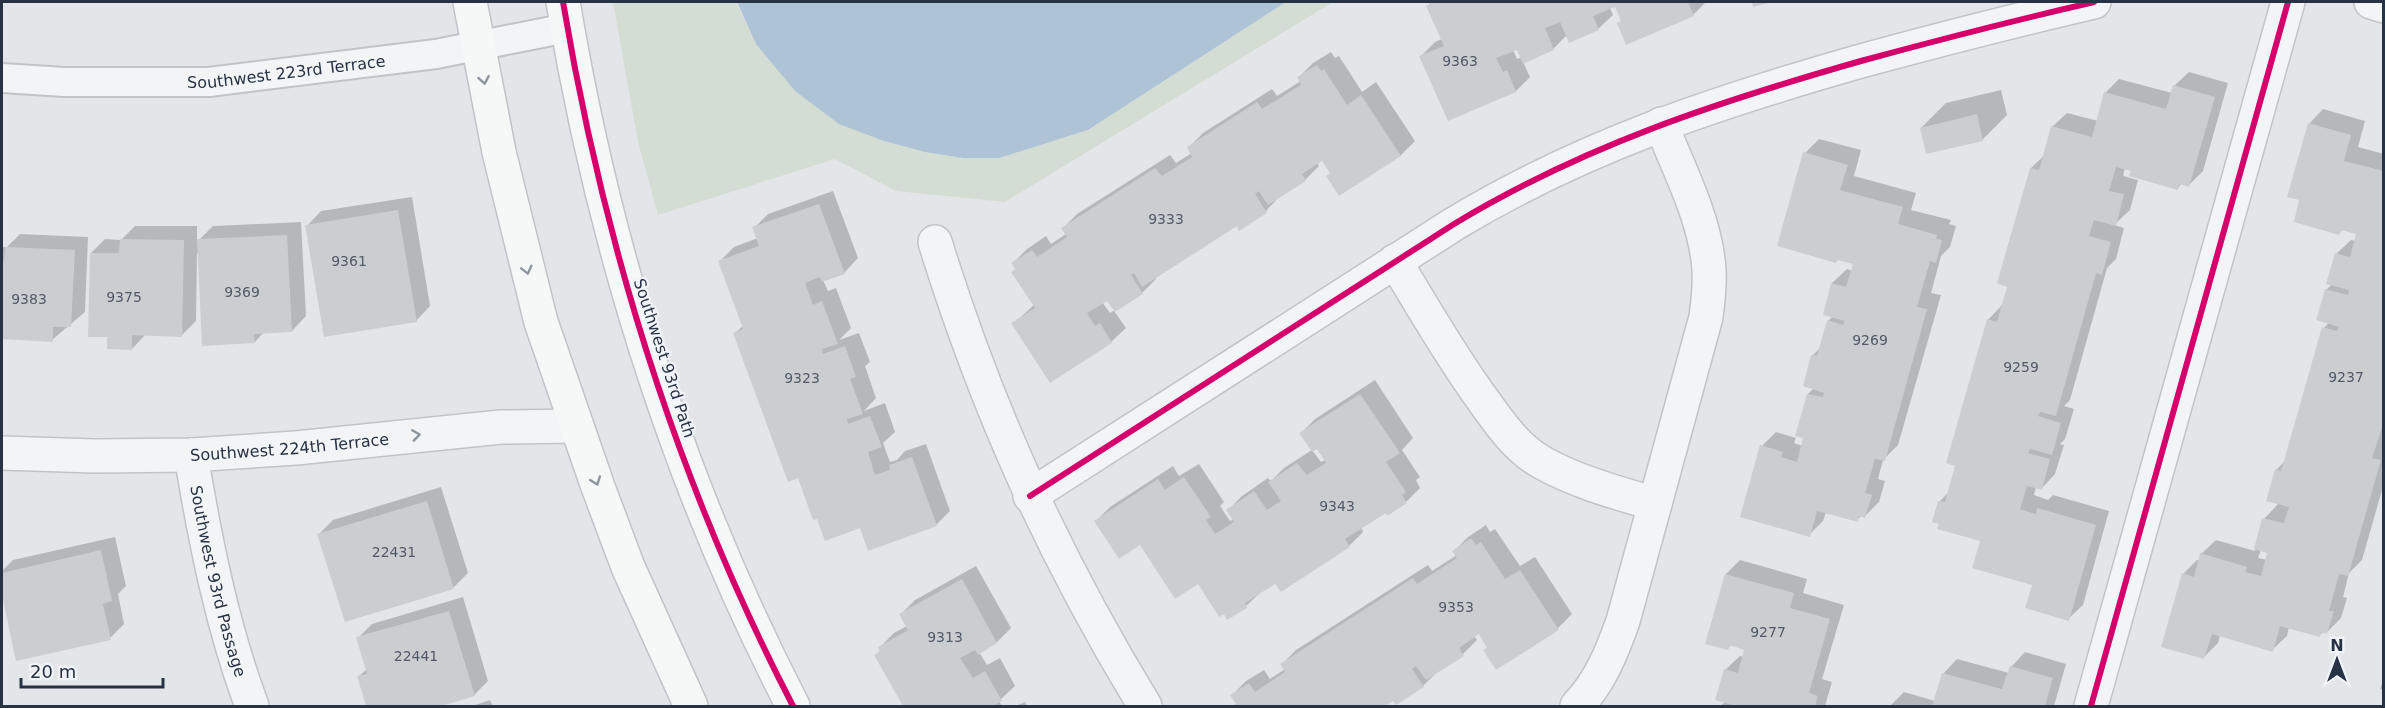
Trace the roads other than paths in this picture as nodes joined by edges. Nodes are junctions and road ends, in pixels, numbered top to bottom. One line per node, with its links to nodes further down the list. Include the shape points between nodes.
1 (470, 2): 7 (street)
2 (2094, 2): 9 (street, via 1837,68)
3 (2288, 2): 22 (street)
4 (2371, 2): 5 (street)
5 (2384, 6)
6 (565, 15): 7 (lane, Southwest 223rd Terrace); 19 (street, Southwest 93rd Path, via 603,201 666,410 728,568)
7 (478, 46): 8 (lane, Southwest 223rd Terrace, via 384,62 209,82); 12 (street, one-way to 12, via 499,152 541,322)
8 (2, 78)
9 (1660, 124): 11 (street, via 1581,156 1494,200); 16 (street, via 1705,245 1709,293 1700,346)
10 (935, 242): 15 (street, via 957,312)
11 (1395, 261): 15 (street); 16 (street, via 1464,373 1518,444 1542,463 1560,471)
12 (576, 426): 14 (street, Southwest 224th Terrace, one-way to 12, via 480,428); 18 (street, one-way to 18, via 628,567)
13 (2, 453): 14 (street, Southwest 224th Terrace)
14 (191, 455): 17 (street, Southwest 93rd Passage, via 212,567)
15 (1030, 496): 20 (street, via 1090,614)
16 (1655, 504): 21 (street, via 1616,640 1594,686)
17 (252, 706)
18 (691, 706)
19 (793, 706)
20 (1145, 706)
21 (1577, 706)
22 (2091, 706)

